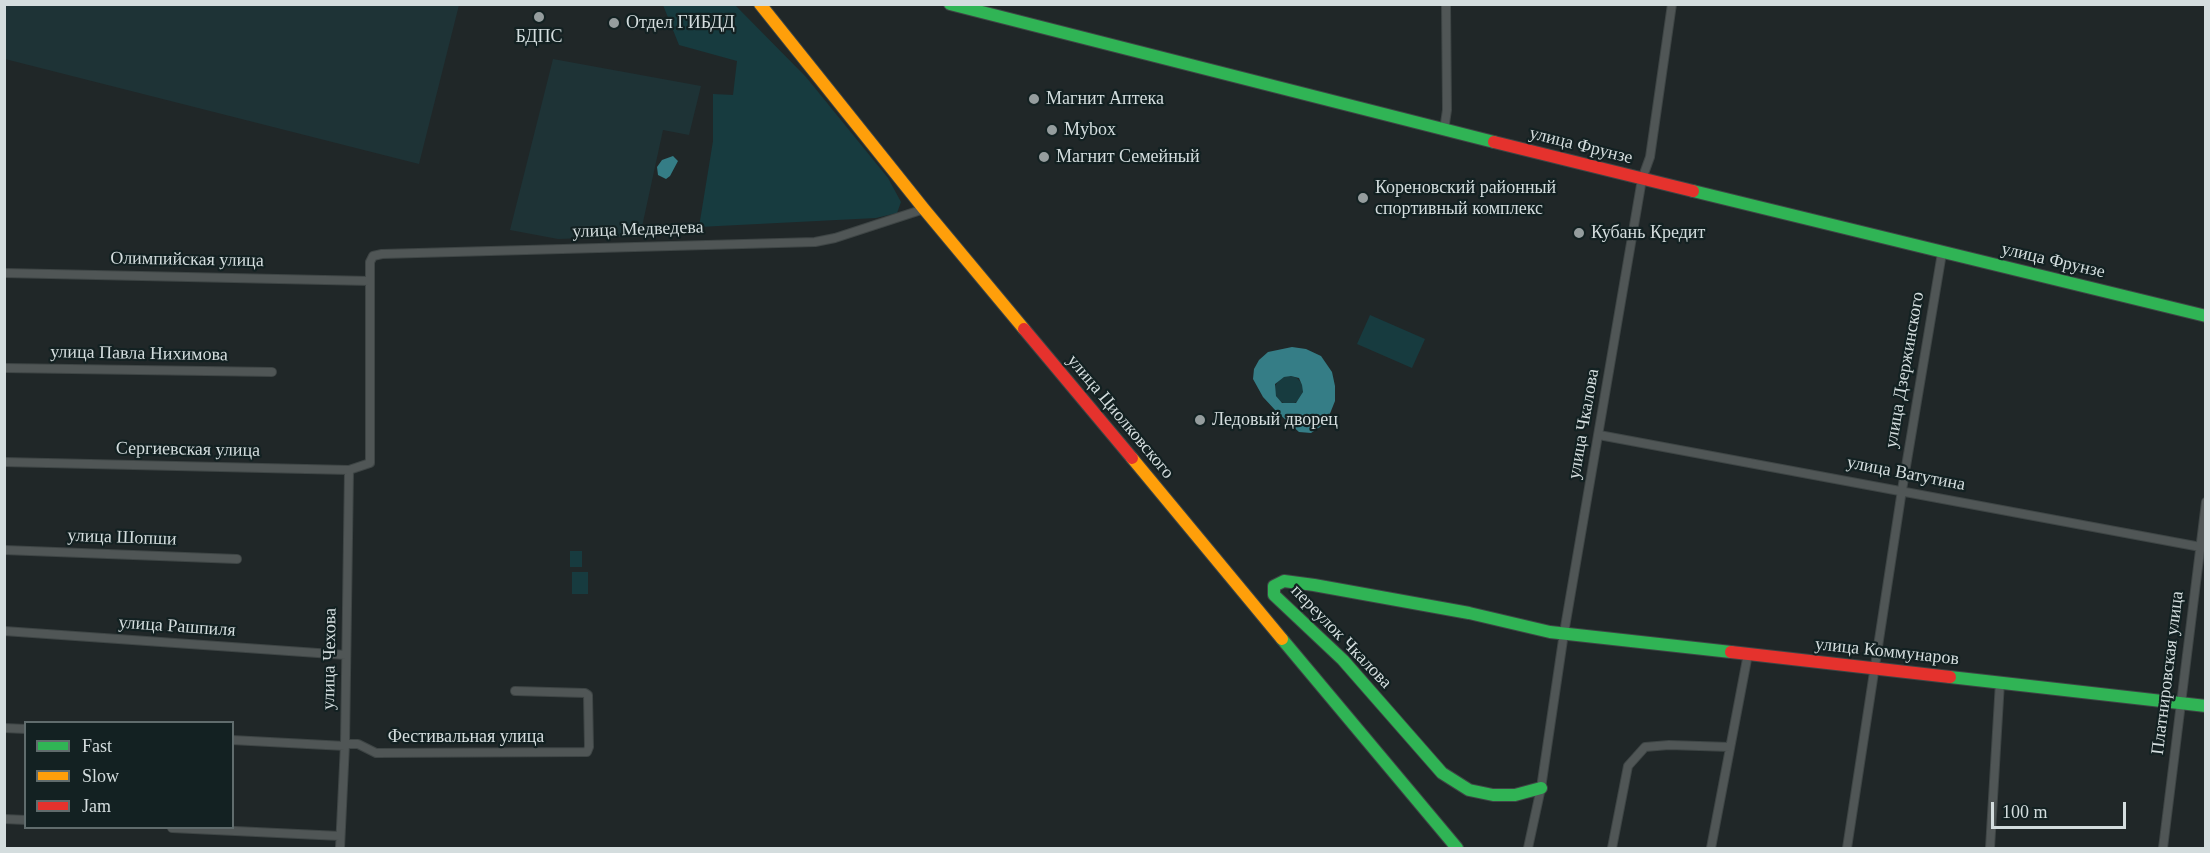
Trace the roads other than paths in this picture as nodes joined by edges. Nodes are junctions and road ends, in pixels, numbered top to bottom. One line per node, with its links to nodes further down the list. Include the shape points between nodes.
1 (760, 4): 7 (main road, улица Циолковского)
2 (950, 4): 5 (main road, улица Фрунзе)
3 (1446, 4): 5 (street)
4 (1672, 4): 6 (street, улица Чкалова, via 1650,157)
5 (1444, 130): 6 (main road, улица Фрунзе)
6 (1642, 179): 8 (main road, улица Фрунзе); 14 (street, улица Чкалова)
7 (924, 209): 10 (street, улица Медведева, via 815,242 382,254 373,256 370,262); 42 (main road, улица Циолковского)
8 (1942, 253): 11 (main road, улица Фрунзе); 17 (street, улица Дзержинского)
9 (4, 273): 10 (street, Олимпийская улица)
10 (370, 281): 16 (street, Сергиевская улица, via 370,463)
11 (2205, 316)
12 (4, 368): 13 (street, улица Павла Нихимова)
13 (272, 372)
14 (1599, 435): 17 (street, улица Ватутина); 23 (street, улица Чкалова)
15 (4, 462): 16 (street, Сергиевская улица)
16 (349, 470): 25 (street, улица Чехова)
17 (1902, 490): 19 (street, улица Ватутина); 26 (street, улица Дзержинского)
18 (2205, 502): 19 (street, Платнировская улица)
19 (2203, 547): 29 (street, Платнировская улица)
20 (4, 550): 21 (street, улица Шопши)
21 (237, 559)
22 (4, 632): 25 (street, улица Рашпиля)
23 (1564, 633): 24 (main road, улица Коммунаров); 36 (street, улица Чкалова); 36 (main road, переулок Чкалова, via 1314,585 1284,581 1274,586 1274,594 1343,660 1442,773 1469,790 1493,795 1515,795)
24 (1748, 654): 26 (main road, улица Коммунаров); 35 (street)
25 (346, 655): 34 (street, улица Чехова)
26 (1873, 669): 27 (main road, улица Коммунаров); 46 (street, улица Дзержинского)
27 (2000, 682): 29 (main road, улица Коммунаров); 47 (street)
28 (515, 692): 34 (street, Фестивальная улица, via 588,695 587,752 376,753 358,744)
29 (2182, 703): 30 (main road, улица Коммунаров); 48 (street, Платнировская улица)
30 (2205, 706)
31 (4, 728): 32 (street)
32 (24, 729)
33 (234, 740): 34 (street, Фестивальная улица)
34 (345, 745): 40 (street, улица Чехова)
35 (1730, 747): 44 (street, via 1645,747 1628,766); 45 (street)
36 (1541, 788): 43 (street, улица Чкалова)
37 (4, 819): 38 (street)
38 (24, 820)
39 (193, 829): 40 (street)
40 (340, 836): 41 (street, улица Чехова)
41 (340, 849)
42 (1456, 849)
43 (1528, 849)
44 (1612, 849)
45 (1711, 849)
46 (1847, 849)
47 (1990, 849)
48 (2163, 849)

